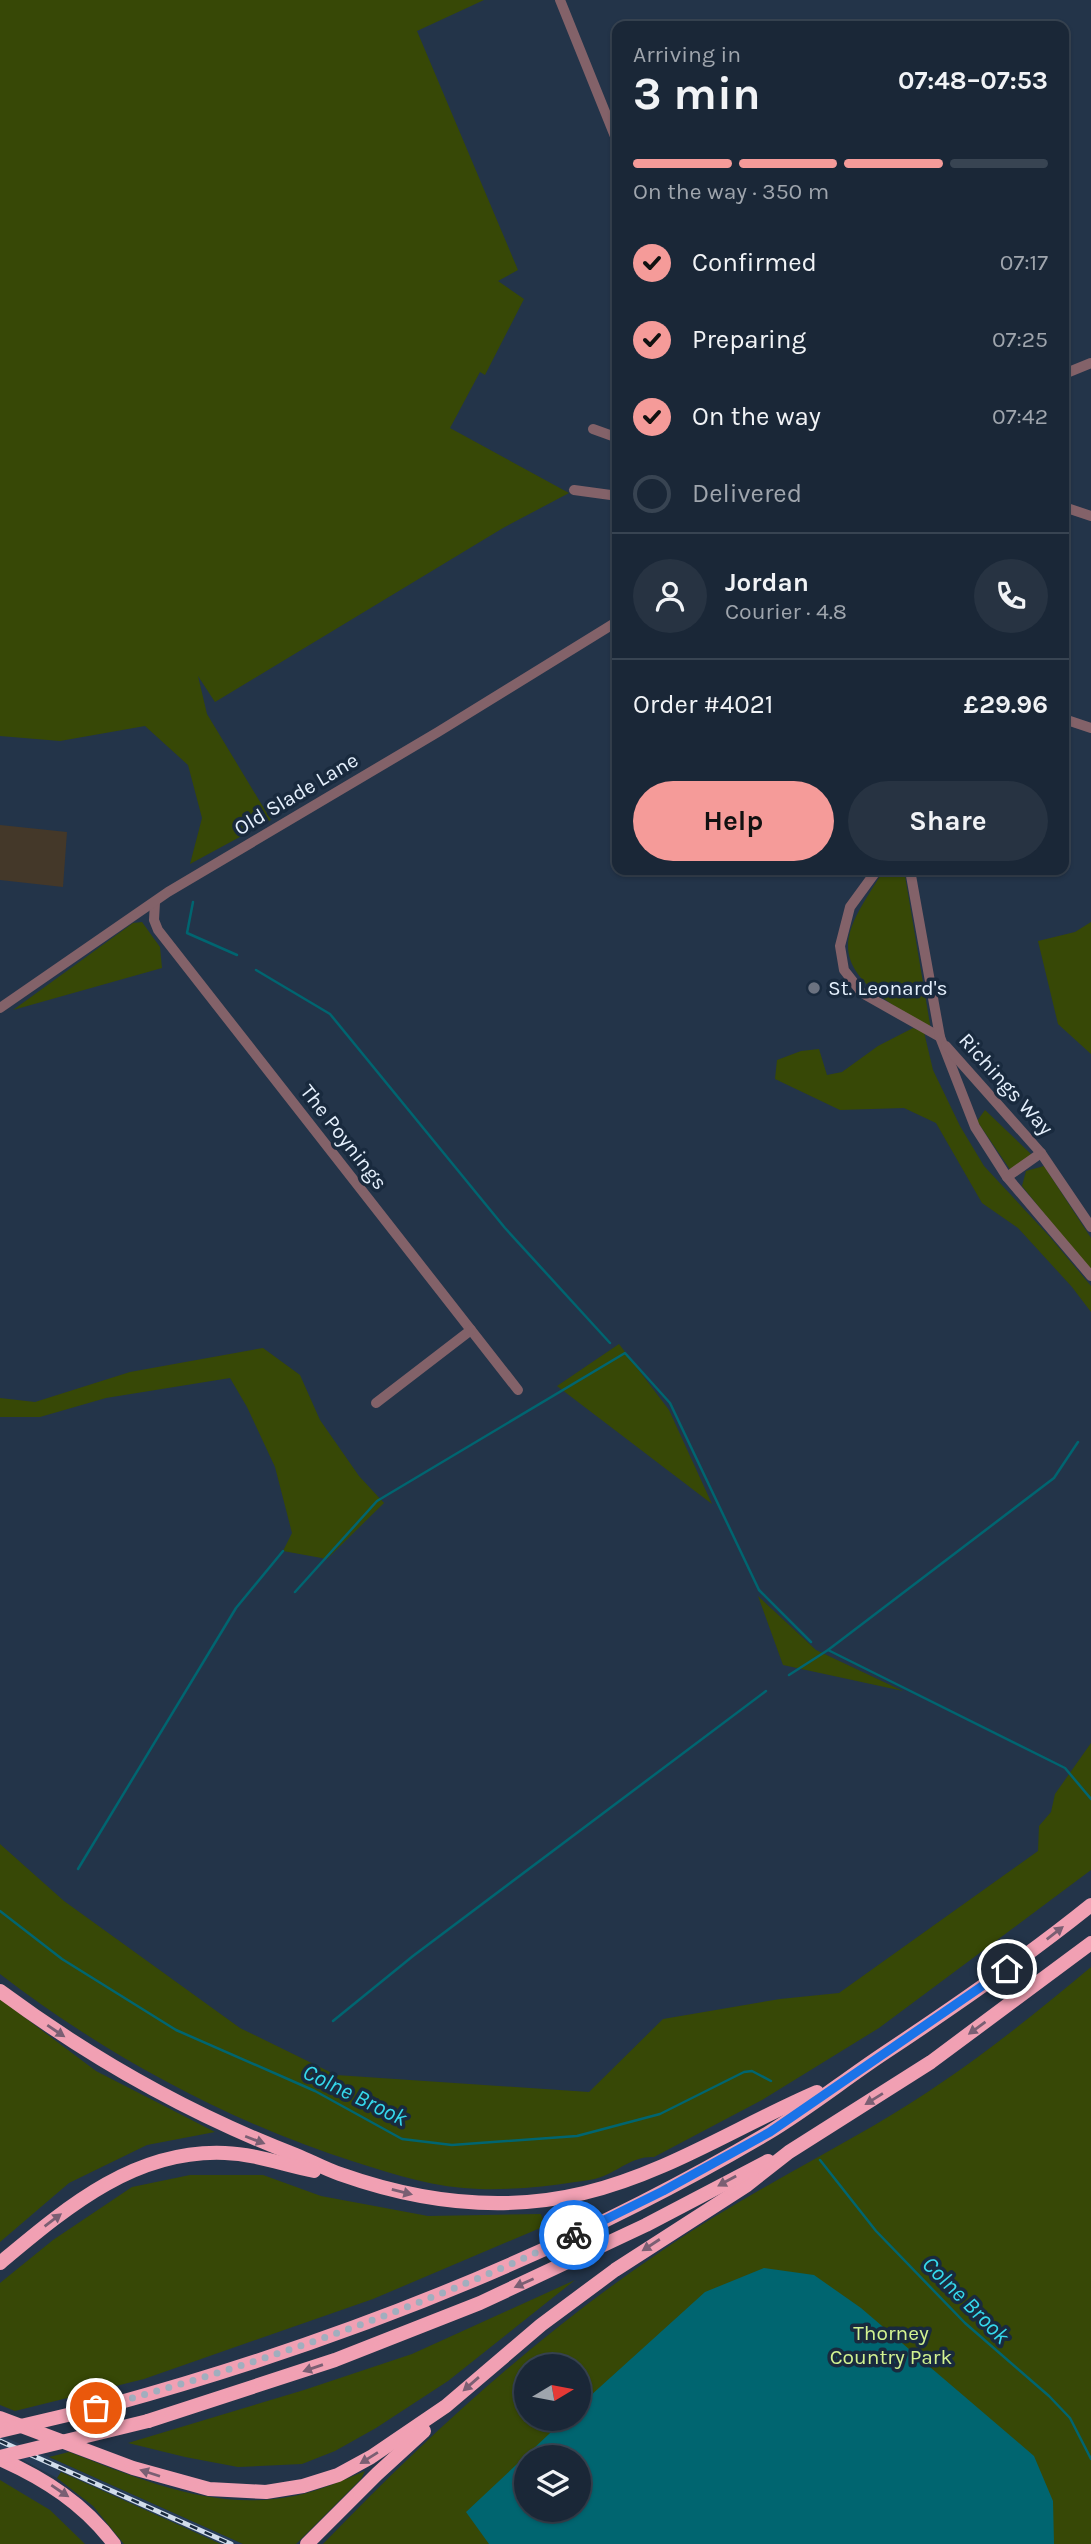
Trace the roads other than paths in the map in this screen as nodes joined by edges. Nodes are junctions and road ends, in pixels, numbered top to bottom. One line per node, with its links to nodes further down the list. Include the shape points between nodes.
1 (560, 0): 2 (street)
2 (612, 129)
3 (1091, 363): 4 (street)
4 (1069, 372)
5 (593, 429): 6 (street)
6 (612, 436)
7 (574, 489): 8 (street)
8 (612, 495)
9 (1069, 509): 10 (street)
10 (1091, 516)
11 (612, 625): 16 (street, Old Slade Lane)
12 (1069, 721): 13 (street)
13 (1091, 728)
14 (873, 875): 18 (street, via 850,908 839,946 844,970 862,993)
15 (911, 875): 18 (street, Richings Way)
16 (155, 902): 17 (street, Old Slade Lane); 23 (street, The Poynings, via 158,930)
17 (0, 1008)
18 (941, 1039): 19 (street, Richings Way); 20 (street, Richings Way, via 975,1126)
19 (1041, 1153): 20 (street, Richings Way); 21 (street, Richings Way)
20 (1007, 1177): 22 (street, Richings Way)
21 (1091, 1227)
22 (1091, 1276)
23 (471, 1330): 24 (street, The Poynings); 25 (street)
24 (518, 1390)
25 (376, 1403)
26 (1091, 1905): 29 (highway, one-way to 26, via 988,1983)
27 (1091, 1943): 30 (highway, one-way to 30, via 931,2062)
28 (0, 1991): 31 (highway, one-way to 31, via 75,2044 162,2095 234,2131)
29 (838, 2084): 31 (highway, one-way to 29, via 452,2202 503,2204 568,2197 659,2168 776,2109); 35 (highway, bridge, via 729,2155 510,2264 292,2350 110,2405)
30 (789, 2152): 33 (highway, one-way to 33, via 570,2303); 36 (highway, one-way to 36, bridge, via 480,2303 335,2360 148,2421)
31 (337, 2173): 32 (highway, one-way to 31, via 95,2190 162,2159 226,2153)
32 (0, 2263)
33 (446, 2406): 34 (highway, one-way to 34, via 338,2475 303,2486 257,2492 209,2489 167,2479); 38 (highway)
34 (0, 2418)
35 (0, 2431)
36 (0, 2458): 37 (highway, one-way to 37, via 66,2495)
37 (114, 2544)
38 (307, 2544)

